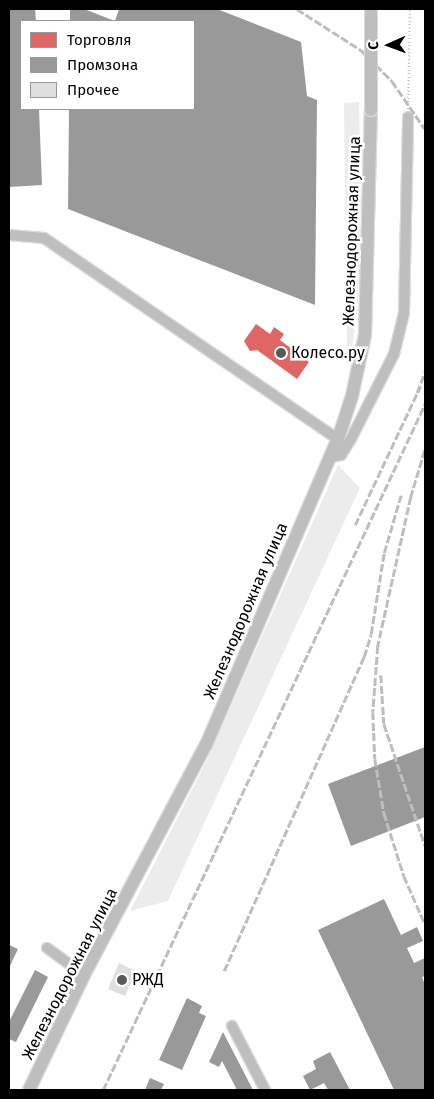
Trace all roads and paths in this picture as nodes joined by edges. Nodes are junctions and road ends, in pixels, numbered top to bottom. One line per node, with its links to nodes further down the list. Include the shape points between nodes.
1 (371, 9): 5 (main road, Железнодорожная улица, bridge, via 365,335 357,378)
2 (410, 9): 3 (path)
3 (408, 117): 6 (street, via 404,313 394,354 351,439 340,455)
4 (9, 234): 5 (street, via 44,238)
5 (338, 439): 6 (main road, Железнодорожная улица)
6 (331, 457): 8 (main road, Железнодорожная улица, via 206,745)
7 (47, 948): 8 (street, via 73,967)
8 (82, 979): 10 (main road, Железнодорожная улица)
9 (232, 1026): 11 (street)
10 (29, 1090)
11 (265, 1090)

